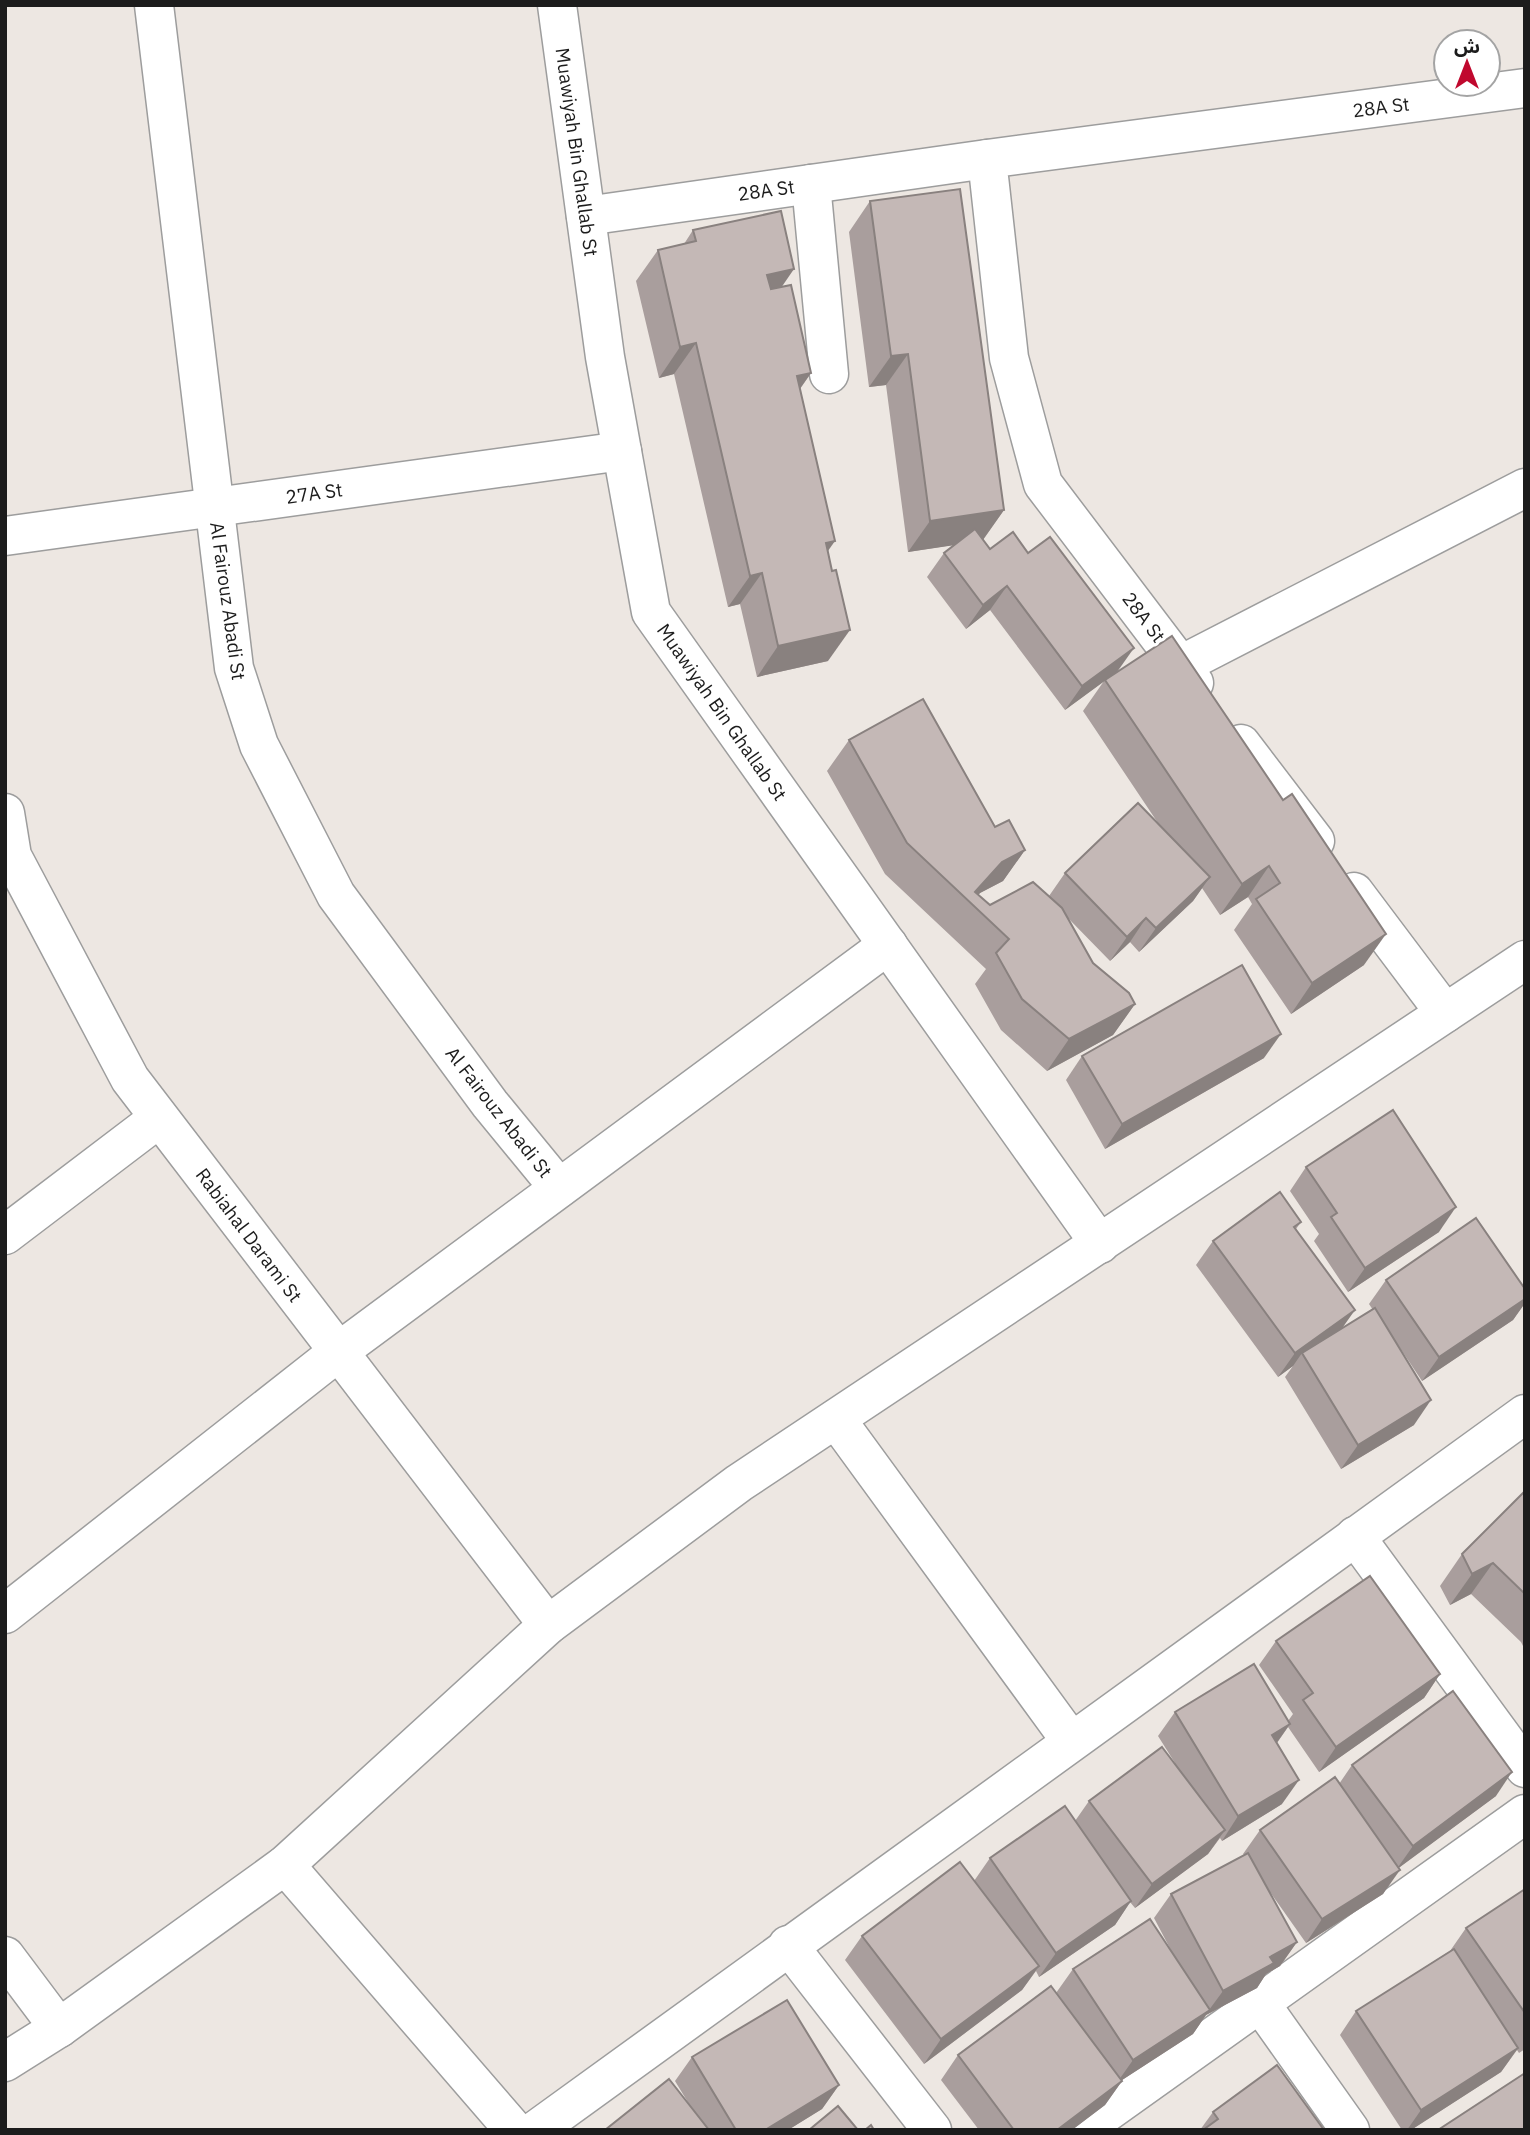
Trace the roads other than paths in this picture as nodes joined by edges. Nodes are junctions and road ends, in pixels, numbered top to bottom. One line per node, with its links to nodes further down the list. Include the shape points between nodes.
1 (154, 5): 10 (street, Al Fairouz Abadi St)
2 (557, 5): 6 (street, Muawiyah Bin Ghallab St)
3 (1525, 88): 4 (street, 28A St)
4 (987, 159): 5 (street, 28A St); 12 (street, 28A St, via 1009,358 1043,484)
5 (811, 184): 6 (street, 28A St); 7 (street)
6 (586, 216): 8 (street, Muawiyah Bin Ghallab St)
7 (829, 374)
8 (622, 451): 10 (street, 27A St); 14 (street, Muawiyah Bin Ghallab St, via 651,612)
9 (1525, 488): 12 (street)
10 (215, 507): 11 (street, 27A St); 18 (street, Al Fairouz Abadi St, via 234,668 259,745 293,816 336,895 490,1104)
11 (5, 536)
12 (1181, 665): 16 (street, 28A St)
13 (5, 813): 17 (street, Rabiahal Darami St, via 12,856 130,1080)
14 (888, 945): 18 (street); 20 (street, Muawiyah Bin Ghallab St)
15 (1525, 960): 16 (street)
16 (1446, 1013): 20 (street)
17 (159, 1118): 19 (street); 21 (street, Rabiahal Darami St)
18 (559, 1188): 21 (street)
19 (5, 1235)
20 (1100, 1244): 23 (street)
21 (338, 1352): 25 (street); 26 (street, Rabiahal Darami St)
22 (1525, 1414): 24 (street)
23 (836, 1419): 26 (street, via 739,1483); 27 (street)
24 (1354, 1536): 27 (street); 28 (street)
25 (5, 1614)
26 (548, 1625): 30 (street)
27 (1071, 1741): 31 (street)
28 (1525, 1768)
29 (1525, 1815): 33 (street)
30 (285, 1865): 34 (street); 36 (street)
31 (788, 1945): 37 (street); 38 (street)
32 (5, 1956): 34 (street)
33 (1260, 2003): 39 (street); 40 (street)
34 (60, 2028): 35 (street)
35 (5, 2062)
36 (514, 2130)
37 (536, 2130)
38 (932, 2130)
39 (1082, 2130)
40 (1350, 2130)

